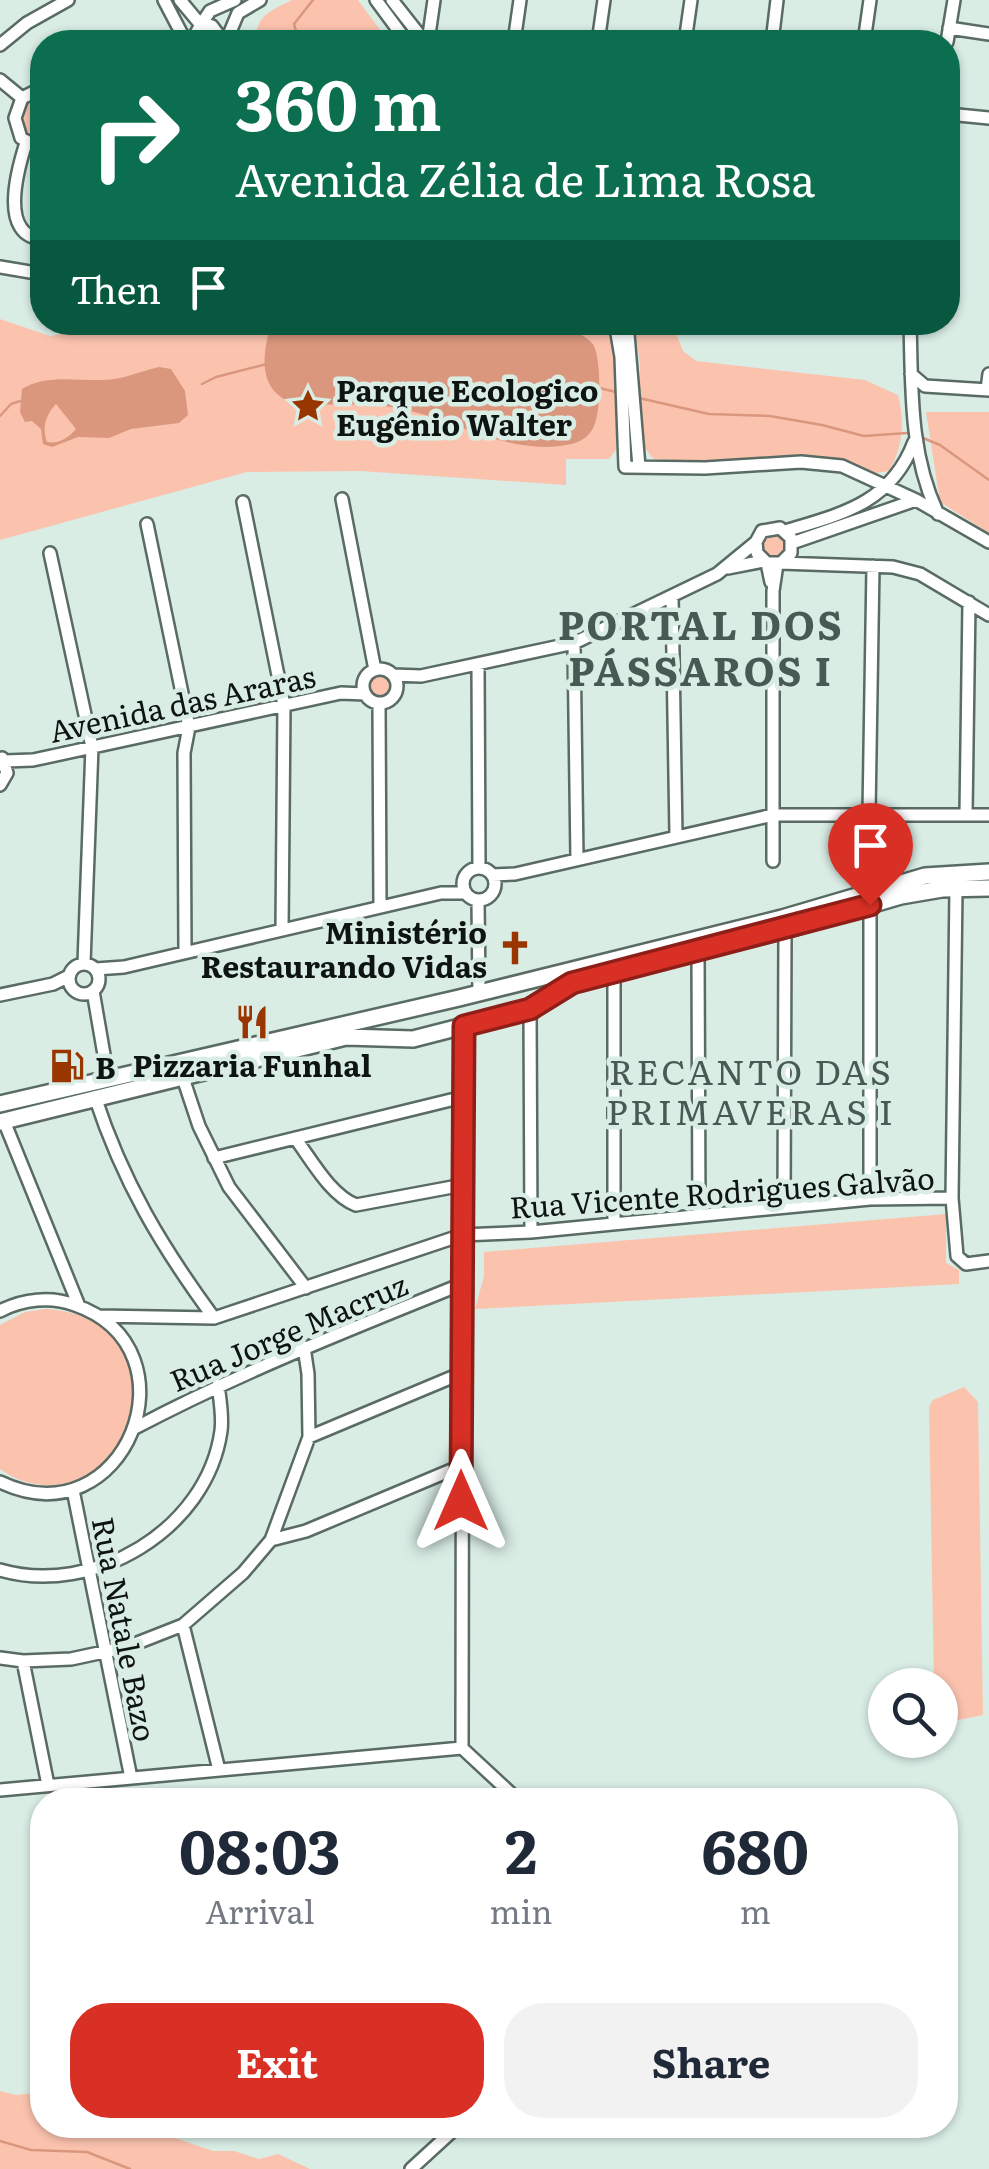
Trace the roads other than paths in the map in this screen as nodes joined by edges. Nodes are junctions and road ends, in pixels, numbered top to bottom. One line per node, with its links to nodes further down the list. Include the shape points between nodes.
1 (68, 0): 30 (street)
2 (164, 0): 17 (street)
3 (180, 0): 15 (street)
4 (235, 0): 15 (street)
5 (260, 0): 20 (street, via 238,13)
6 (376, 0): 21 (street)
7 (392, 0): 22 (street)
8 (434, 0): 23 (street)
9 (520, 0): 24 (street)
10 (604, 0): 25 (street)
11 (691, 0): 26 (street)
12 (777, 0): 27 (street)
13 (870, 0): 28 (street)
14 (954, 0): 16 (street)
15 (201, 23): 18 (street); 19 (street)
16 (950, 28): 29 (street)
17 (181, 30)
18 (196, 30)
19 (215, 30)
20 (230, 30)
21 (398, 30)
22 (417, 30)
23 (429, 30)
24 (516, 30)
25 (600, 30)
26 (687, 30)
27 (773, 30)
28 (866, 30)
29 (989, 34)
30 (0, 45)
31 (0, 80): 33 (street)
32 (30, 94): 33 (street)
33 (22, 98): 36 (street, via 15,118)
34 (960, 115): 35 (street)
35 (989, 118)
36 (26, 142): 37 (street); 38 (street, via 11,216 18,232)
37 (30, 144)
38 (30, 236)
39 (0, 267): 40 (street)
40 (30, 272)
41 (617, 335): 48 (street, via 625,467)
42 (627, 335): 48 (street)
43 (910, 335): 44 (street)
44 (911, 374): 46 (street, via 925,386); 47 (street)
45 (989, 374): 46 (street)
46 (988, 390)
47 (914, 442): 49 (street); 50 (street)
48 (639, 467): 51 (street, via 823,463)
49 (897, 475): 50 (street, via 913,474); 51 (street)
50 (924, 483): 53 (street); 55 (street)
51 (887, 486): 53 (street); 56 (street)
52 (342, 498): 71 (street)
53 (916, 500): 55 (street); 56 (street)
54 (243, 502): 75 (street)
55 (938, 514): 60 (street)
56 (842, 520): 59 (street)
57 (147, 524): 76 (street)
58 (756, 542): 59 (street, via 768,528); 62 (street, via 756,553); 65 (street)
59 (789, 542): 62 (street); 63 (street)
60 (989, 542)
61 (50, 554): 77 (street)
62 (772, 563): 63 (street); 65 (street); 82 (street)
63 (810, 565): 64 (street)
64 (872, 566): 67 (street, via 920,574); 80 (street)
65 (728, 568): 66 (street)
66 (672, 596): 69 (street); 84 (street)
67 (968, 602): 68 (street); 81 (street)
68 (989, 615)
69 (574, 643): 70 (street); 85 (street)
70 (478, 664): 72 (street); 87 (street)
71 (374, 670): 72 (street); 73 (street)
72 (395, 681): 74 (street, via 389,700)
73 (365, 688): 74 (street); 75 (street, Avenida das Araras)
74 (379, 703): 94 (street)
75 (284, 705): 76 (street, Avenida das Araras); 95 (street)
76 (190, 726): 77 (street, Avenida das Araras); 98 (street, via 184,753)
77 (92, 747): 78 (street, Avenida das Araras); 100 (street)
78 (4, 763): 79 (street)
79 (0, 785)
80 (869, 814): 81 (street); 82 (street)
81 (966, 814): 83 (street)
82 (773, 815): 84 (street); 86 (street)
83 (989, 815)
84 (676, 836): 85 (street)
85 (578, 859): 89 (street)
86 (773, 862)
87 (479, 868): 89 (street); 92 (street, via 469,872)
88 (989, 872): 102 (main road, via 925,876)
89 (494, 881): 92 (street, via 486,898)
90 (989, 888): 91 (main road)
91 (956, 889): 93 (main road); 118 (street)
92 (469, 891): 94 (street); 102 (street)
93 (870, 905): 96 (main road); 119 (street)
94 (380, 906): 95 (street)
95 (282, 930): 98 (street)
96 (786, 930): 97 (main road); 120 (street)
97 (698, 951): 99 (main road); 121 (street)
98 (186, 952): 100 (street)
99 (614, 974): 105 (main road, via 572,983); 122 (street)
100 (93, 976): 101 (street, via 76,966); 101 (street, via 82,994); 110 (street)
101 (70, 981): 103 (street)
102 (486, 990): 104 (main road); 106 (main road, via 502,1006)
103 (0, 995)
104 (459, 998): 108 (main road, via 427,1013); 110 (main road)
105 (530, 1009): 106 (main road); 123 (street)
106 (496, 1018): 107 (main road)
107 (464, 1026): 108 (main road); 112 (street)
108 (438, 1032): 109 (main road, via 403,1040 346,1037)
109 (182, 1075): 111 (main road); 116 (street)
110 (108, 1078): 113 (main road)
111 (95, 1097): 114 (main road); 131 (street, via 148,1223)
112 (463, 1097): 115 (street); 117 (street)
113 (0, 1104)
114 (2, 1122): 128 (street)
115 (295, 1138): 116 (street); 117 (street, via 356,1205)
116 (214, 1158): 127 (street, via 228,1187)
117 (462, 1185): 124 (street)
118 (952, 1198): 119 (street, Rua Vicente Rodrigues Galvão); 125 (street, Rua Vicente Rodrigues Galvão, via 957,1256 966,1264)
119 (870, 1199): 120 (street, Rua Vicente Rodrigues Galvão)
120 (784, 1206): 121 (street, Rua Vicente Rodrigues Galvão)
121 (698, 1214): 122 (street, Rua Vicente Rodrigues Galvão)
122 (614, 1222): 123 (street, Rua Vicente Rodrigues Galvão)
123 (532, 1232): 124 (street, Rua Vicente Rodrigues Galvão)
124 (462, 1235): 126 (street); 127 (street, Rua Vicente Rodrigues Galvão)
125 (989, 1261)
126 (462, 1284): 132 (street, Rua Jorge Macruz); 133 (street)
127 (306, 1288): 131 (street, Rua Vicente Rodrigues Galvão)
128 (80, 1306): 129 (street, via 38,1300); 130 (street)
129 (0, 1311)
130 (98, 1316): 131 (street, Rua Vicente Rodrigues Galvão); 135 (street, Rua Jorge Macruz, via 132,1357 139,1380)
131 (214, 1318)
132 (304, 1347): 134 (street, Rua Jorge Macruz); 136 (street)
133 (462, 1373): 136 (street); 137 (street)
134 (218, 1385): 135 (street, Rua Jorge Macruz); 142 (street, via 221,1432 211,1466 189,1502 147,1545)
135 (136, 1428): 139 (street, Rua Jorge Macruz, via 111,1466)
136 (309, 1437): 140 (street)
137 (461, 1466): 140 (street); 147 (street)
138 (0, 1482): 139 (street, via 44,1494)
139 (72, 1490): 142 (street, Rua Natale Bazo)
140 (271, 1540): 143 (street)
141 (0, 1570): 142 (street, via 41,1577)
142 (89, 1570): 144 (street, Rua Natale Bazo)
143 (184, 1625): 144 (street); 148 (street)
144 (106, 1654): 146 (street); 149 (street, Rua Natale Bazo)
145 (0, 1658): 146 (street)
146 (23, 1661): 150 (street)
147 (462, 1748): 148 (street); 151 (street)
148 (219, 1770): 149 (street)
149 (131, 1778): 150 (street)
150 (48, 1785): 152 (street)
151 (505, 1788)
152 (0, 1790)
153 (446, 2138): 154 (street)
154 (411, 2169)

